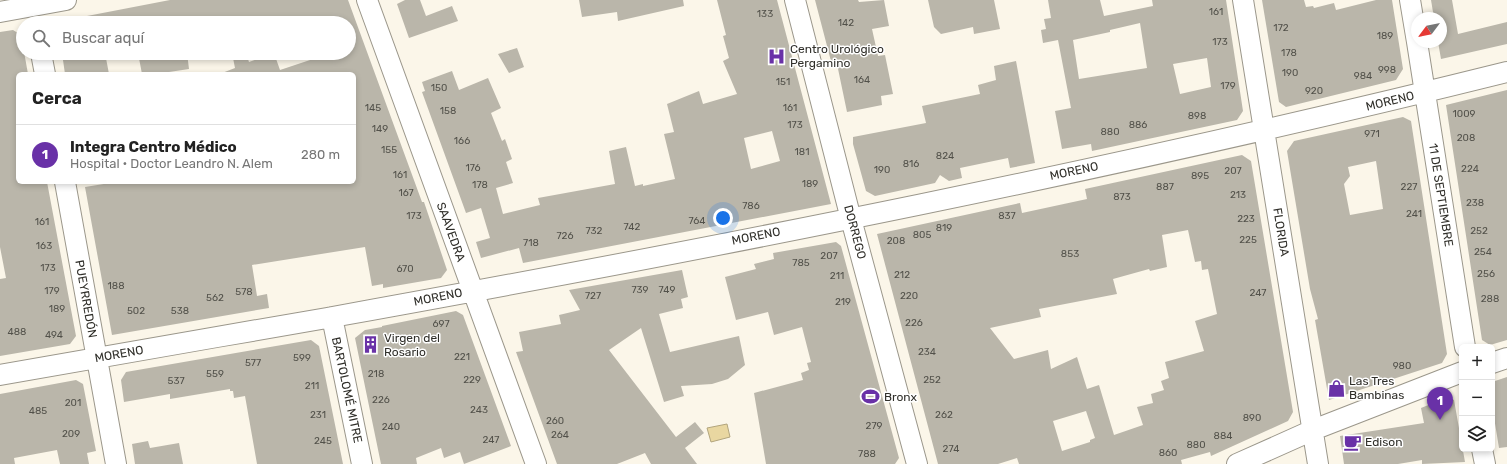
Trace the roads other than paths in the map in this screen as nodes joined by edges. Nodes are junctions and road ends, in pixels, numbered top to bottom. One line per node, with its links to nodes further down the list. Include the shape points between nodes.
1 (66, 0): 6 (street)
2 (367, 0): 17 (street, SAAVEDRA)
3 (795, 0): 16 (street, DORREGO)
4 (1243, 0): 14 (street, FLORIDA)
5 (1410, 0): 8 (street, 11 DE SEPTIEMBRE)
6 (33, 10): 7 (street)
7 (0, 12)
8 (1412, 12)
9 (1418, 48): 13 (street, 11 DE SEPTIEMBRE)
10 (42, 60): 11 (street)
11 (45, 72)
12 (1507, 72): 13 (street, MORENO)
13 (1425, 92): 14 (street, MORENO); 19 (street, 11 DE SEPTIEMBRE)
14 (1264, 131): 16 (street, MORENO); 25 (street, FLORIDA)
15 (65, 184): 20 (street, PUEYRREDÓN)
16 (851, 218): 17 (street, MORENO); 30 (street, DORREGO)
17 (472, 290): 18 (street, MORENO); 29 (street, SAAVEDRA)
18 (332, 317): 20 (street, MORENO); 28 (street, BARTOLOMÉ MITRE)
19 (1465, 344)
20 (97, 358): 24 (street, MORENO); 27 (street, PUEYRREDÓN)
21 (1507, 358): 22 (street)
22 (1495, 362)
23 (1459, 373): 25 (street)
24 (0, 375)
25 (1313, 430): 31 (street); 32 (street, FLORIDA)
26 (1483, 452): 33 (street)
27 (116, 464)
28 (362, 464)
29 (536, 464)
30 (917, 464)
31 (1237, 464)
32 (1318, 464)
33 (1485, 464)

